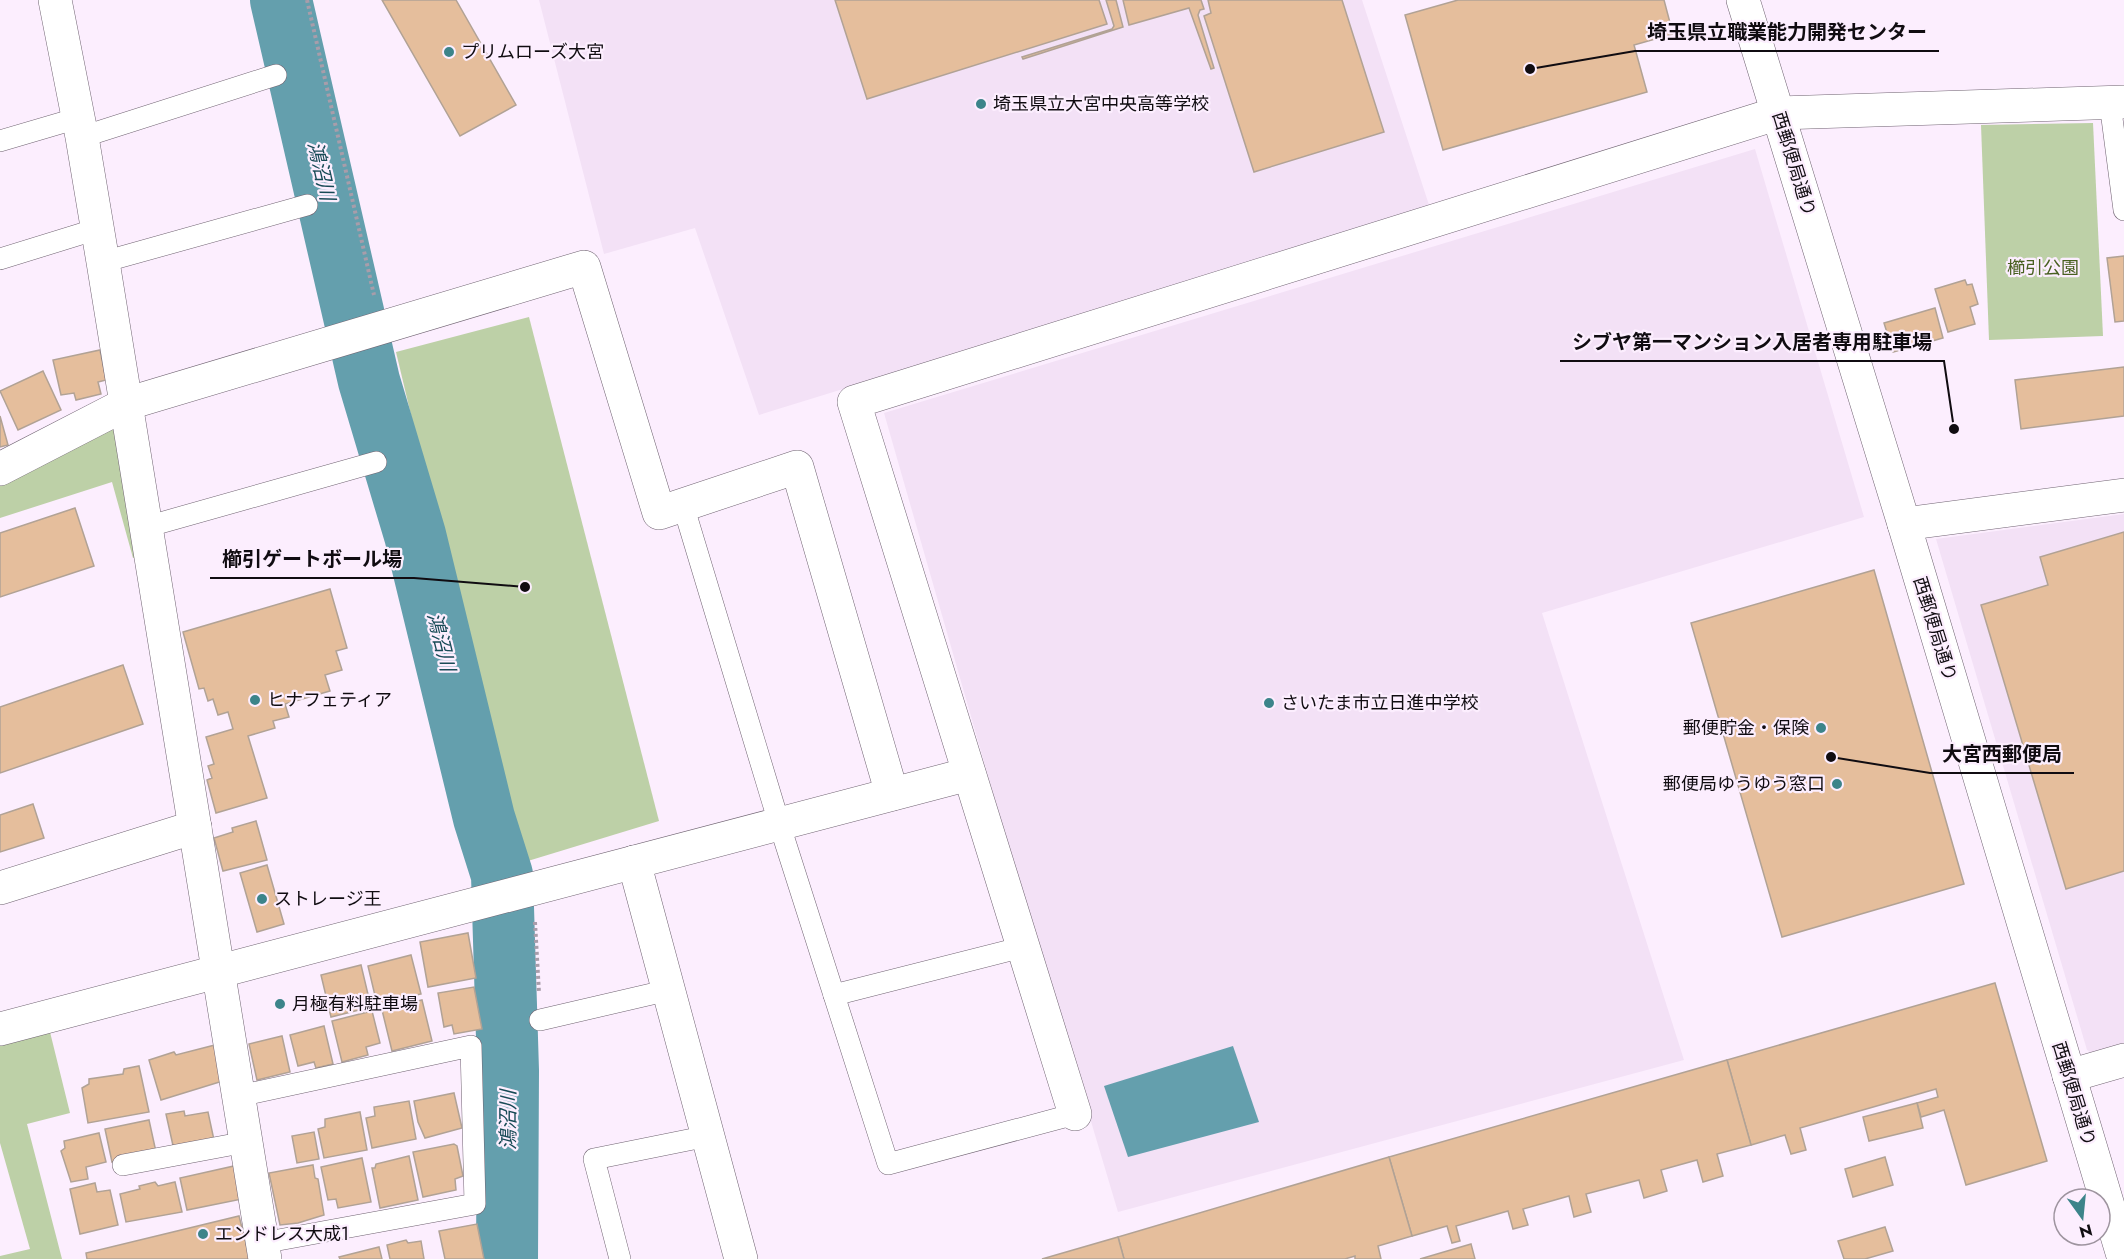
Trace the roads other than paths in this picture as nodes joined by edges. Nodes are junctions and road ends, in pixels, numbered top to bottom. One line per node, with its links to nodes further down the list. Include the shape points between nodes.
1 (56, 0): 6 (street)
2 (1743, 0): 5 (street, 西郵便局通り)
3 (276, 75): 6 (lane)
4 (2117, 102): 5 (street); 9 (lane)
5 (1779, 113): 18 (street, 西郵便局通り); 20 (street, via 854,402)
6 (80, 127): 7 (lane); 10 (street)
7 (0, 141)
8 (307, 205): 12 (lane)
9 (2124, 210)
10 (97, 229): 11 (lane); 12 (street)
11 (0, 259)
12 (103, 262): 13 (street)
13 (126, 404): 15 (street); 17 (street, via 584,267 659,513); 19 (street)
14 (376, 462): 19 (lane)
15 (0, 469)
16 (2124, 495): 18 (street)
17 (683, 505): 21 (street, via 797,467); 22 (lane)
18 (1904, 524): 33 (street, 西郵便局通り)
19 (146, 527): 23 (street)
20 (969, 774): 21 (street); 26 (street)
21 (892, 794): 22 (street)
22 (779, 823): 24 (street); 29 (lane)
23 (195, 827): 25 (street); 27 (street)
24 (634, 862): 27 (street); 28 (street)
25 (0, 888)
26 (1023, 947): 29 (lane); 35 (street)
27 (219, 970): 31 (street); 34 (street)
28 (669, 990): 30 (lane); 36 (street)
29 (834, 995): 35 (lane, via 888,1164)
30 (540, 1020)
31 (0, 1029)
32 (2124, 1060): 33 (street)
33 (2069, 1076): 42 (street, 西郵便局通り)
34 (239, 1096): 37 (street); 39 (lane, via 471,1046 475,1204)
35 (1075, 1114)
36 (708, 1136): 40 (lane, via 594,1159); 41 (street)
37 (246, 1142): 38 (lane); 39 (street)
38 (123, 1166)
39 (263, 1251)
40 (620, 1259)
41 (741, 1259)
42 (2124, 1259)

